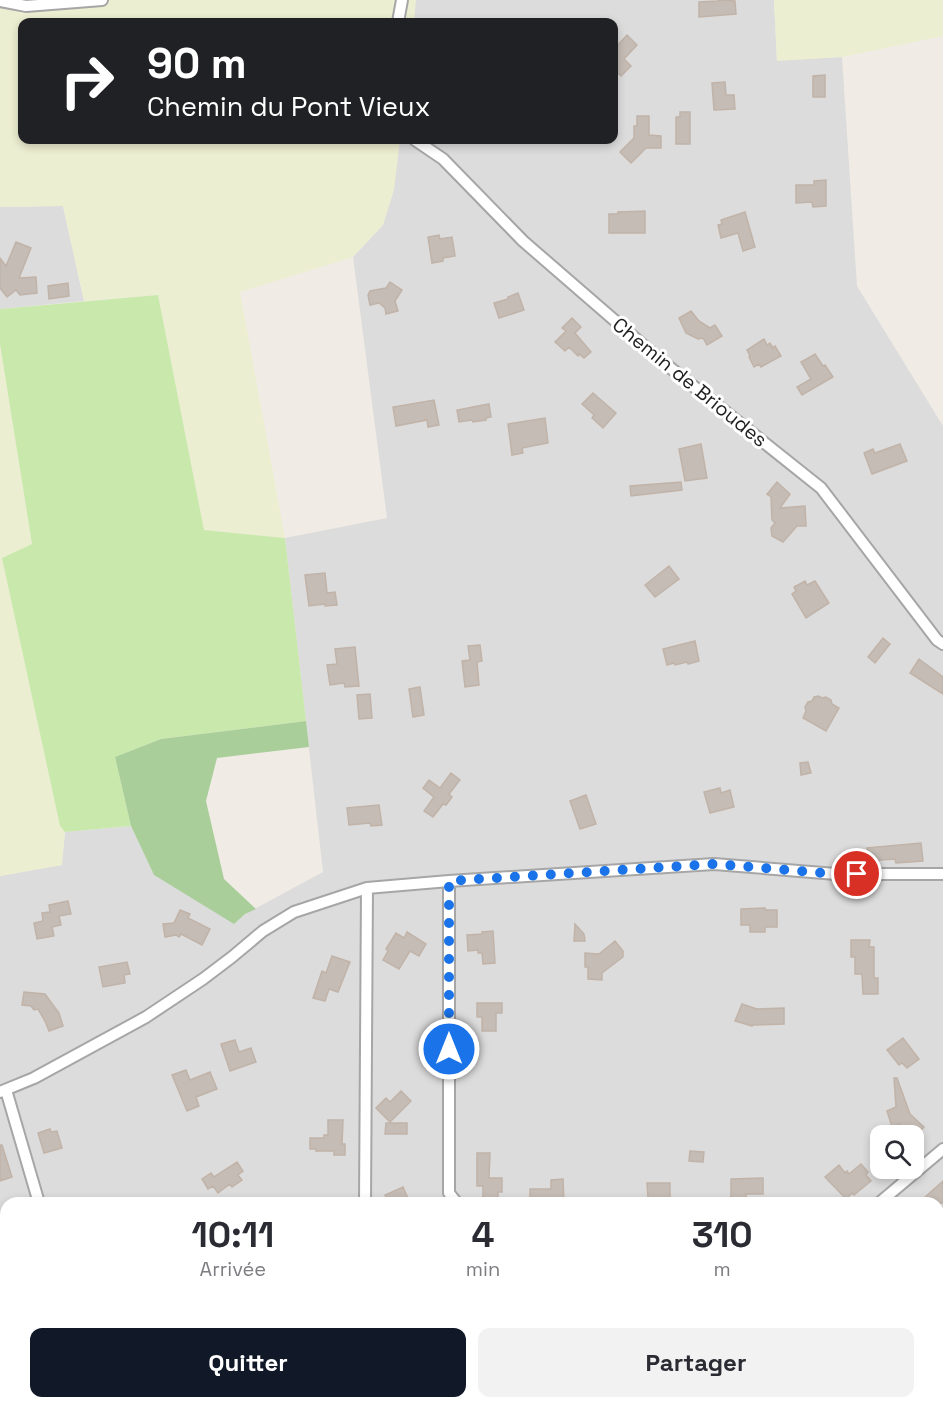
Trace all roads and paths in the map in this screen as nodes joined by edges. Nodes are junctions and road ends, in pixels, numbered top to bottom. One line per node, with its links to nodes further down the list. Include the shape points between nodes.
1 (102, 0): 3 (street, via 26,6)
2 (402, 0): 4 (street)
3 (0, 1)
4 (399, 18)
5 (421, 144): 6 (street, Chemin de Brioudes, via 443,159 523,241 658,358 821,488)
6 (943, 644)
7 (943, 874): 8 (street, via 836,874 714,864)
8 (449, 881): 9 (street); 14 (street, via 449,1193)
9 (367, 888): 10 (street, via 294,912 146,1017); 13 (street)
10 (3, 1091): 12 (street)
11 (943, 1149): 15 (street)
12 (37, 1197)
13 (365, 1197)
14 (452, 1197)
15 (886, 1197)

